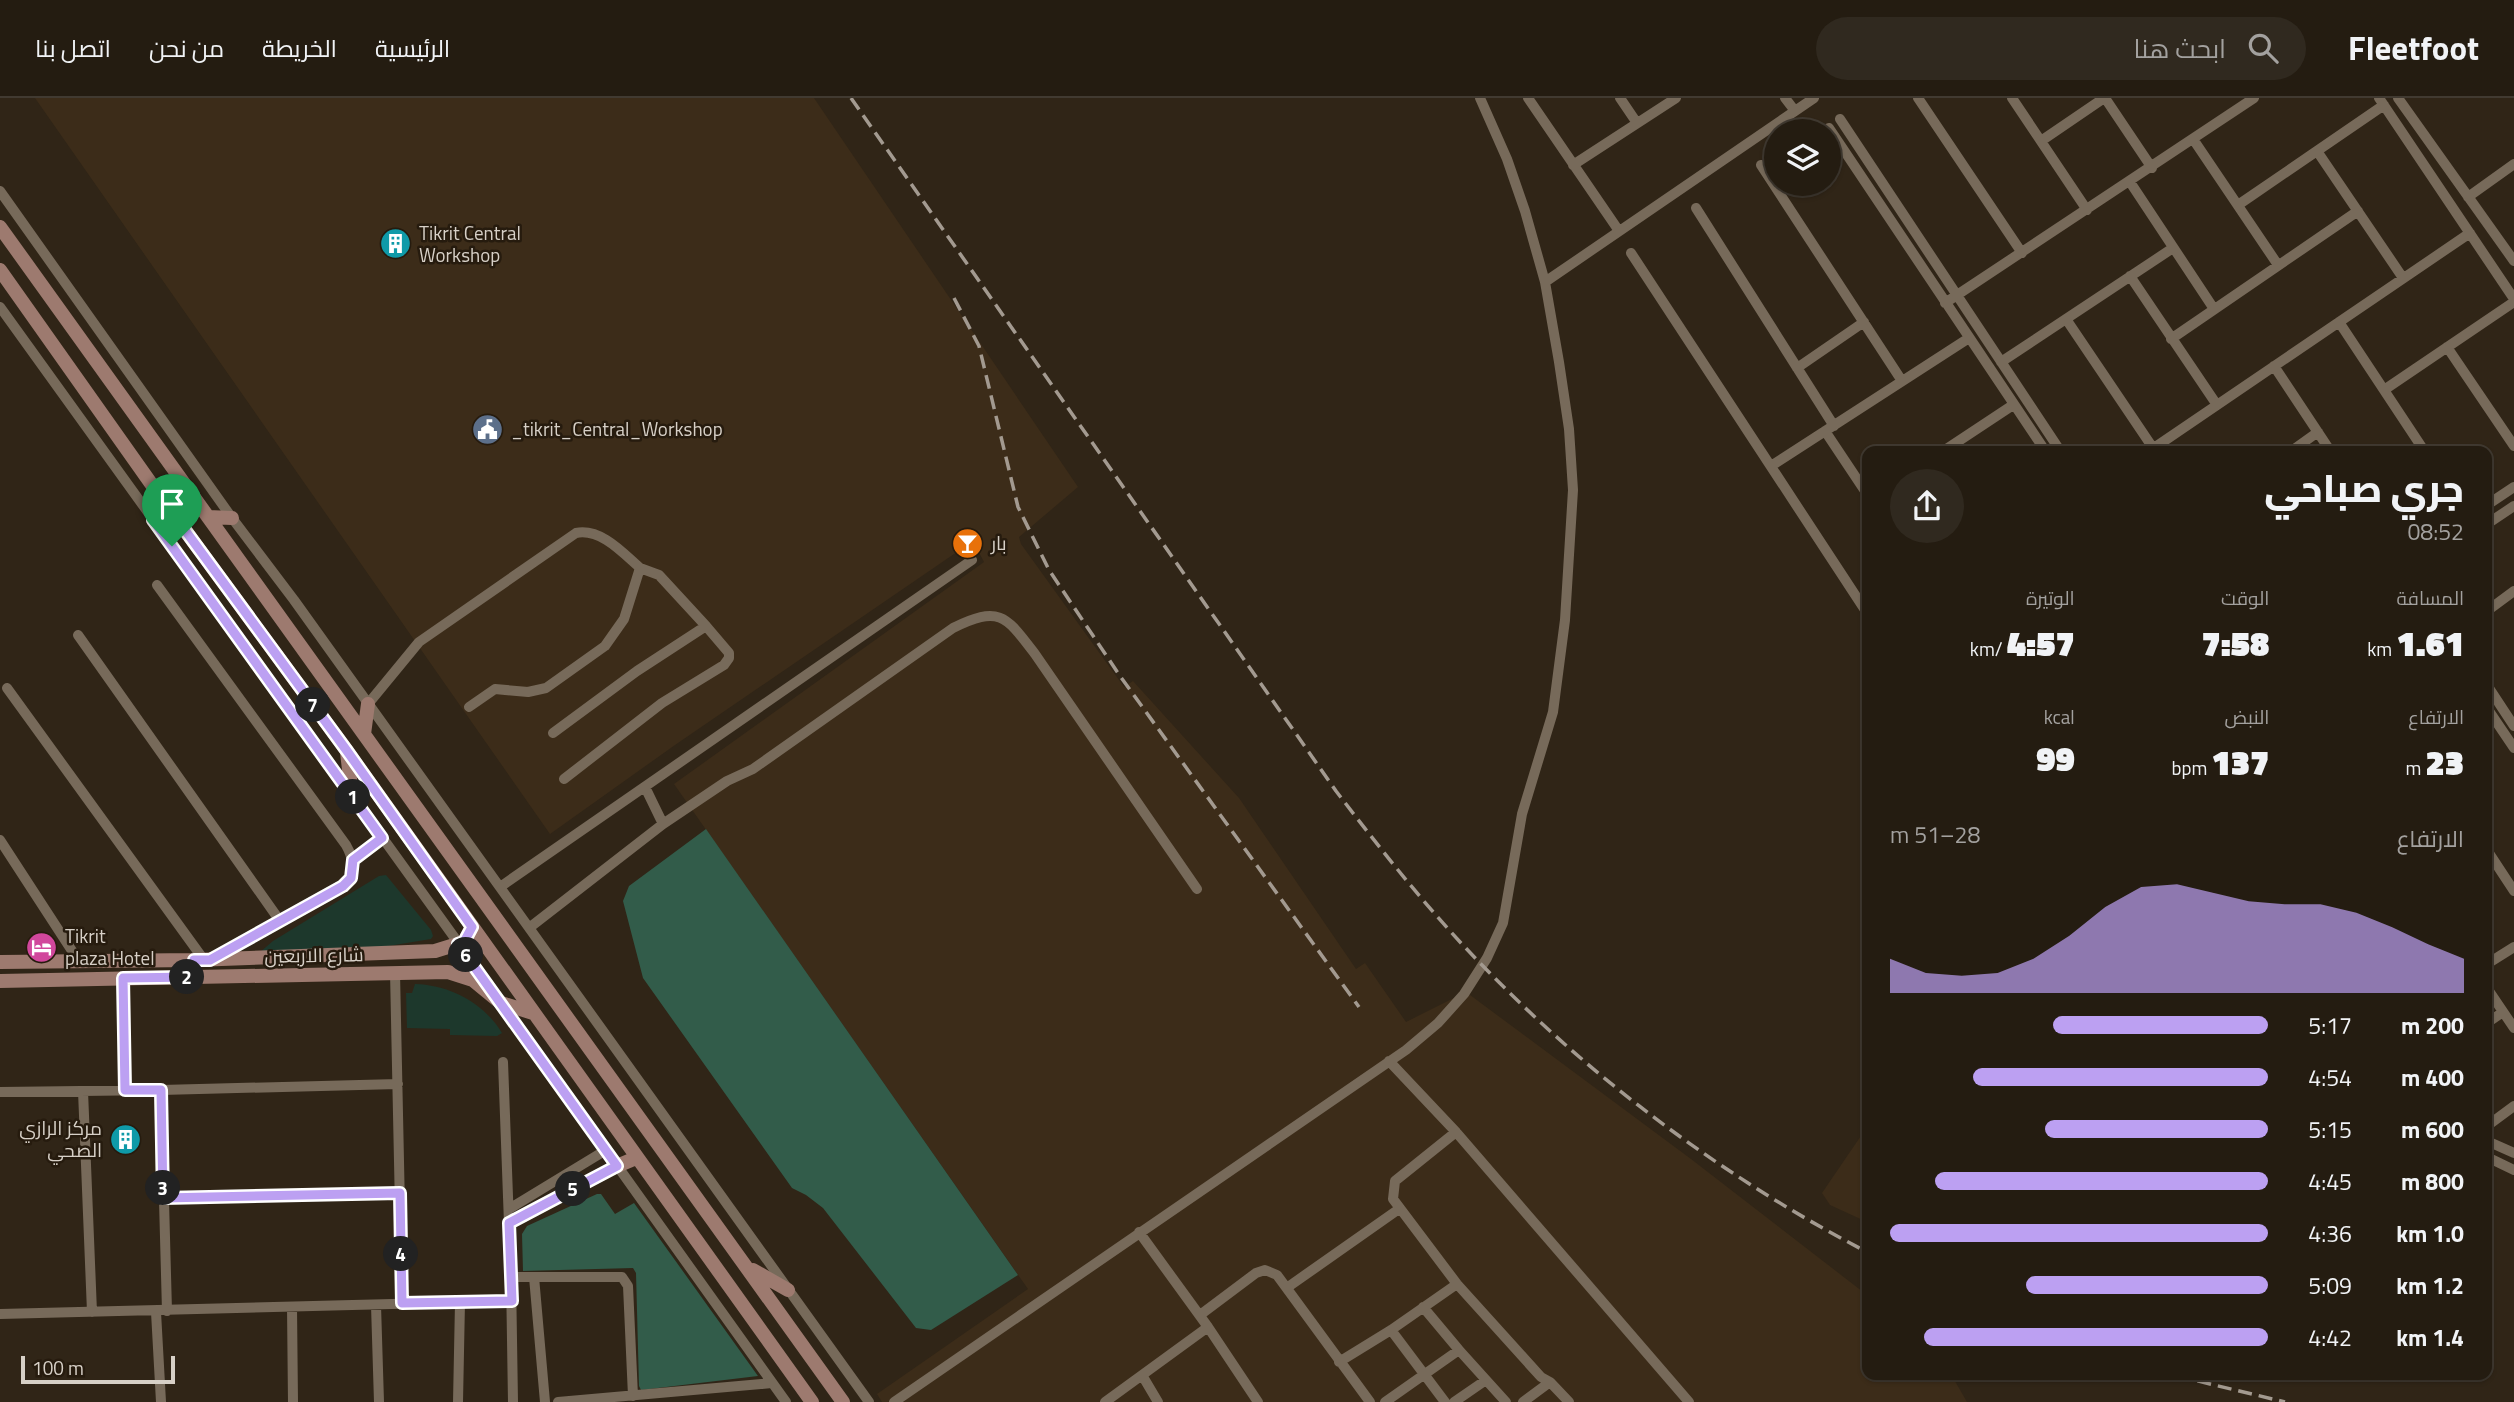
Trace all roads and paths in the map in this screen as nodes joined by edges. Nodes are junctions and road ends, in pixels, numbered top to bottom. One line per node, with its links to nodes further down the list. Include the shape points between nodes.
1 (1480, 98): 42 (street, via 1517,185)
2 (1528, 98): 21 (street)
3 (1620, 98): 15 (street)
4 (1676, 98): 15 (street)
5 (1785, 98): 13 (street)
6 (1814, 98): 13 (street)
7 (1918, 98): 36 (street)
8 (2012, 98): 17 (street)
9 (2104, 98): 17 (street); 23 (street)
10 (2254, 98): 16 (street)
11 (2398, 98): 26 (street)
12 (2381, 102): 19 (street); 33 (street)
13 (1795, 111): 32 (street)
14 (1841, 121): 43 (street)
15 (1637, 124): 21 (street)
16 (2193, 139): 23 (street); 27 (street)
17 (2041, 141): 29 (street)
18 (1841, 146): 45 (street)
19 (2317, 151): 27 (street); 30 (street)
20 (2514, 164): 26 (street)
21 (1573, 165): 32 (street)
22 (1761, 165): 49 (street)
23 (2152, 168): 24 (street)
24 (2130, 182): 29 (street); 34 (street)
25 (0, 191): 81 (street)
26 (2469, 197): 37 (street)
27 (2238, 205): 38 (street)
28 (1696, 208): 58 (street)
29 (2087, 210): 36 (street)
30 (2358, 211): 38 (street); 41 (street)
31 (0, 227): 53 (main road)
32 (1619, 231): 42 (street)
33 (2470, 233): 41 (street); 44 (street)
34 (2173, 248): 40 (street); 47 (street)
35 (1631, 253): 74 (street)
36 (2022, 253): 43 (street)
37 (2514, 261)
38 (2278, 265): 47 (street)
39 (0, 270): 55 (main road)
40 (2130, 276): 48 (street); 52 (street)
41 (2403, 278): 50 (street)
42 (1545, 282): 133 (street, via 1564,395 1573,490 1566,620 1553,712 1522,814 1503,923 1487,958 1438,1023)
43 (1957, 295): 45 (street); 56 (street)
44 (2514, 300): 54 (street)
45 (1945, 303): 51 (street)
46 (0, 307): 82 (street)
47 (2214, 309): 52 (street)
48 (2066, 319): 56 (street); 68 (street)
49 (1864, 322): 58 (street); 59 (street)
50 (2339, 322): 57 (street); 60 (street)
51 (1969, 338): 59 (street); 61 (street)
52 (2171, 339): 62 (street)
53 (85, 343): 55 (main road); 80 (main road)
54 (2447, 347): 60 (street); 73 (street)
55 (64, 359): 77 (main road)
56 (2001, 362): 67 (street)
57 (2274, 366): 62 (street); 64 (street)
58 (1797, 368): 63 (street)
59 (1902, 381): 63 (street)
60 (2384, 390): 72 (street)
61 (2014, 405): 65 (street); 66 (street)
62 (2217, 405): 69 (street)
63 (1830, 429): 74 (street); 75 (street)
64 (2318, 432): 70 (street); 71 (street)
65 (1951, 446)
66 (2042, 446)
67 (2057, 446)
68 (2148, 446)
69 (2157, 446)
70 (2298, 446)
71 (2327, 446)
72 (2421, 446)
73 (2514, 446)
74 (1771, 466): 88 (street)
75 (1862, 485)
76 (2514, 487): 78 (street)
77 (157, 492): 82 (main road); 101 (main road)
78 (2492, 502)
79 (2514, 506): 83 (street)
80 (208, 517): 81 (main road); 99 (main road)
81 (232, 518): 94 (street)
82 (153, 520): 104 (street)
83 (2492, 521)
84 (972, 560): 103 (street)
85 (640, 568): 90 (street, via 659,575); 94 (street, via 600,536 576,533 419,642); 95 (street, via 624,619 605,646 546,688 528,692 495,689)
86 (157, 585): 110 (street)
87 (2514, 591): 89 (street)
88 (1862, 605)
89 (2492, 607)
90 (706, 626): 98 (street); 102 (street, via 729,653 724,665 662,703)
91 (78, 635): 114 (street)
92 (7, 688): 120 (street)
93 (2492, 694): 97 (street)
94 (368, 704): 99 (main road); 111 (street)
95 (469, 707)
96 (2492, 712): 97 (street)
97 (2511, 729): 100 (street)
98 (553, 733)
99 (364, 734): 156 (main road)
100 (2514, 748)
101 (347, 751): 104 (main road); 115 (main road)
102 (564, 779)
103 (645, 787): 105 (street); 111 (street)
104 (352, 796): 106 (street)
105 (663, 824): 112 (street, via 753,769 953,628 975,617 995,615 1012,623 1035,654); 116 (street)
106 (382, 838): 110 (street); 117 (street)
107 (0, 839): 108 (street)
108 (4, 855): 119 (street)
109 (2492, 858): 113 (street)
110 (353, 860): 114 (street, via 348,883)
111 (500, 887): 116 (street)
112 (1198, 889)
113 (2514, 891)
114 (280, 922): 120 (street)
115 (472, 927): 117 (main road); 130 (main road)
116 (529, 928): 161 (street)
117 (458, 944): 120 (main road, شارع الاربعين, via 435,951); 128 (street)
118 (2514, 947): 121 (street)
119 (78, 960): 120 (main road, شارع الاربعين); 122 (main road, شارع الاربعين)
120 (203, 960): 124 (main road)
121 (2492, 961)
122 (0, 962)
123 (395, 972): 124 (main road, شارع الاربعين); 128 (main road, شارع الاربعين, via 461,975); 135 (street)
124 (193, 977): 125 (main road, شارع الاربعين)
125 (123, 978): 126 (main road, شارع الاربعين); 136 (street)
126 (0, 981)
127 (2492, 996): 129 (street)
128 (502, 1003): 130 (main road, شارع الاربعين); 144 (street)
129 (2503, 1012): 131 (street); 132 (street)
130 (533, 1013): 146 (main road)
131 (2492, 1020)
132 (2514, 1028)
133 (1389, 1061): 142 (street); 155 (street)
134 (503, 1062): 152 (street)
135 (398, 1084): 137 (street); 150 (street)
136 (125, 1090): 137 (street); 138 (street)
137 (161, 1090): 151 (street)
138 (83, 1091): 139 (street); 168 (street)
139 (0, 1092)
140 (2514, 1106): 141 (street)
141 (2492, 1122)
142 (1456, 1132): 153 (street, via 1395,1181 1393,1199); 204 (street)
143 (2492, 1143): 145 (street)
144 (606, 1150): 148 (street); 152 (street)
145 (2514, 1153)
146 (636, 1158): 148 (main road); 190 (main road)
147 (2492, 1159): 149 (street)
148 (617, 1166): 154 (street); 180 (street)
149 (2514, 1170)
150 (400, 1193): 151 (street); 164 (street)
151 (163, 1198): 169 (street)
152 (509, 1209): 154 (street)
153 (1399, 1209): 159 (street); 160 (street)
154 (509, 1223): 157 (street)
155 (1139, 1232): 171 (street); 193 (street)
156 (747, 1266): 161 (main road); 191 (main road)
157 (511, 1277): 158 (street); 162 (street)
158 (534, 1277): 181 (street, via 622,1278 628,1286); 187 (street)
159 (1457, 1284): 167 (street); 179 (street)
160 (1288, 1287): 171 (street, via 1277,1275 1260,1271); 175 (street)
161 (788, 1290): 192 (street)
162 (512, 1301): 163 (street); 186 (street)
163 (460, 1302): 164 (street); 185 (street)
164 (402, 1303): 165 (street)
165 (376, 1305): 166 (street); 184 (street)
166 (292, 1307): 169 (street); 183 (street)
167 (1423, 1307): 173 (street); 174 (street)
168 (92, 1312): 169 (street); 170 (street)
169 (161, 1312): 182 (street)
170 (0, 1314)
171 (1200, 1315): 172 (street)
172 (1208, 1327): 176 (street); 196 (street)
173 (1391, 1330): 175 (street); 177 (street)
174 (1459, 1350): 177 (street); 178 (street)
175 (1339, 1362): 197 (street)
176 (1142, 1375): 194 (street); 195 (street)
177 (1425, 1375): 198 (street); 199 (street)
178 (1486, 1380): 200 (street); 201 (street)
179 (1550, 1382): 202 (street); 203 (street)
180 (772, 1383): 181 (street); 189 (street)
181 (632, 1396): 188 (street)
182 (161, 1402)
183 (293, 1402)
184 (379, 1402)
185 (458, 1402)
186 (513, 1402)
187 (545, 1402)
188 (558, 1402)
189 (786, 1402)
190 (812, 1402)
191 (843, 1402)
192 (869, 1402)
193 (894, 1402)
194 (1105, 1402)
195 (1158, 1402)
196 (1258, 1402)
197 (1370, 1402)
198 (1385, 1402)
199 (1445, 1402)
200 (1454, 1402)
201 (1506, 1402)
202 (1522, 1402)
203 (1569, 1402)
204 (1689, 1402)

